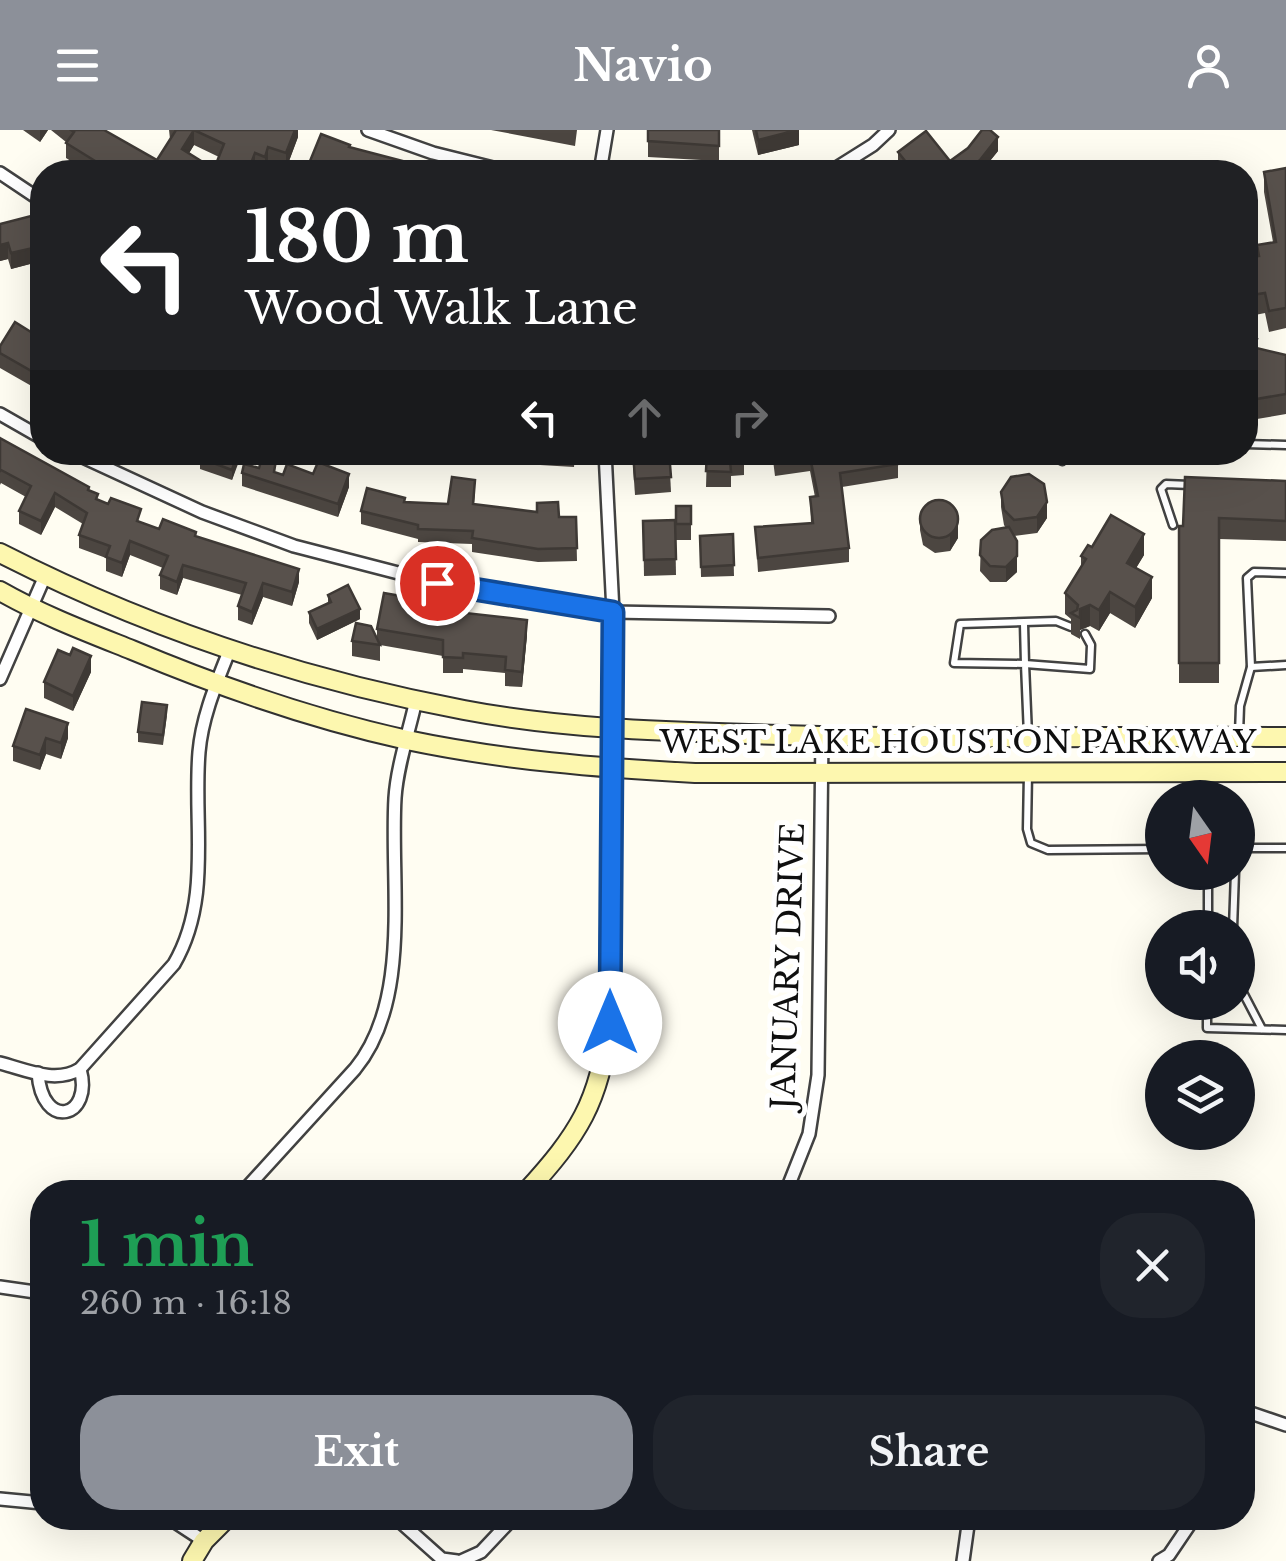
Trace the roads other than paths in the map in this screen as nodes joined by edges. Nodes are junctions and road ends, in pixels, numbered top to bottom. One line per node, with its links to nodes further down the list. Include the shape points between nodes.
1 (368, 130): 4 (street)
2 (607, 130): 5 (street)
3 (889, 130): 6 (street)
4 (461, 160)
5 (602, 160)
6 (849, 160)
7 (0, 173): 8 (street)
8 (30, 193)
9 (0, 414): 10 (street)
10 (30, 431)
11 (1258, 444): 12 (lane)
12 (1286, 445)
13 (100, 465): 22 (street, via 294,546 437,583)
14 (606, 465): 22 (street)
15 (1193, 485): 16 (lane, via 1161,488)
16 (1173, 525)
17 (0, 553): 19 (main road, WEST LAKE HOUSTON PARKWAY)
18 (1286, 572): 30 (lane, via 1247,578)
19 (46, 576): 21 (street); 27 (main road, WEST LAKE HOUSTON PARKWAY)
20 (0, 592): 21 (main road, WEST LAKE HOUSTON PARKWAY)
21 (30, 608): 31 (street); 32 (main road, WEST LAKE HOUSTON PARKWAY)
22 (613, 612): 23 (street); 34 (street)
23 (829, 616)
24 (1024, 624): 25 (lane, via 1056,621); 28 (lane); 28 (lane, via 960,624 954,663)
25 (1071, 627)
26 (1085, 634): 28 (lane, via 1090,668)
27 (230, 649): 32 (street); 33 (main road, WEST LAKE HOUSTON PARKWAY)
28 (1025, 664): 36 (lane)
29 (1286, 665): 30 (lane)
30 (1251, 666): 37 (lane)
31 (0, 678)
32 (216, 685): 39 (main road, WEST LAKE HOUSTON PARKWAY); 54 (street, via 199,752 198,888 185,945)
33 (416, 700): 34 (main road, WEST LAKE HOUSTON PARKWAY); 39 (street)
34 (612, 730): 35 (main road, WEST LAKE HOUSTON PARKWAY); 40 (main road)
35 (822, 736): 36 (main road, WEST LAKE HOUSTON PARKWAY); 43 (street, JANUARY DRIVE)
36 (1028, 736): 37 (main road, WEST LAKE HOUSTON PARKWAY); 41 (main road)
37 (1239, 736): 38 (main road, WEST LAKE HOUSTON PARKWAY)
38 (1286, 736)
39 (406, 740): 40 (main road, WEST LAKE HOUSTON PARKWAY); 56 (street, via 395,794 395,930 381,1024 367,1055)
40 (611, 769): 43 (main road, WEST LAKE HOUSTON PARKWAY); 57 (main road, via 606,1057 580,1128)
41 (1028, 772): 43 (main road, WEST LAKE HOUSTON PARKWAY); 44 (main road, WEST LAKE HOUSTON PARKWAY); 48 (lane, via 1031,842 1048,850)
42 (1286, 772): 44 (main road, WEST LAKE HOUSTON PARKWAY)
43 (822, 774): 58 (street, JANUARY DRIVE, via 818,1075 809,1134)
44 (1207, 774): 45 (lane)
45 (1207, 780)
46 (1255, 848): 47 (lane)
47 (1286, 848)
48 (1145, 849)
49 (1255, 1016): 51 (lane)
50 (1207, 1020): 51 (lane, via 1207,1028)
51 (1262, 1030): 52 (lane)
52 (1286, 1030)
53 (0, 1063): 55 (street)
54 (80, 1069): 55 (street, via 67,1077); 55 (street, via 84,1094 66,1110 48,1108)
55 (38, 1073)
56 (254, 1180)
57 (536, 1180)
58 (791, 1180)
59 (0, 1287): 60 (street)
60 (30, 1291)
61 (1255, 1414): 62 (street)
62 (1286, 1425)
63 (0, 1500): 64 (street)
64 (30, 1502)
65 (187, 1530): 71 (street)
66 (215, 1530): 71 (main road)
67 (409, 1530): 73 (street)
68 (501, 1530): 72 (street)
69 (967, 1530): 76 (street)
70 (1186, 1530): 77 (street)
71 (204, 1541): 74 (main road)
72 (475, 1558): 75 (street)
73 (442, 1560): 75 (street)
74 (192, 1561)
75 (459, 1561)
76 (963, 1561)
77 (1159, 1561)

